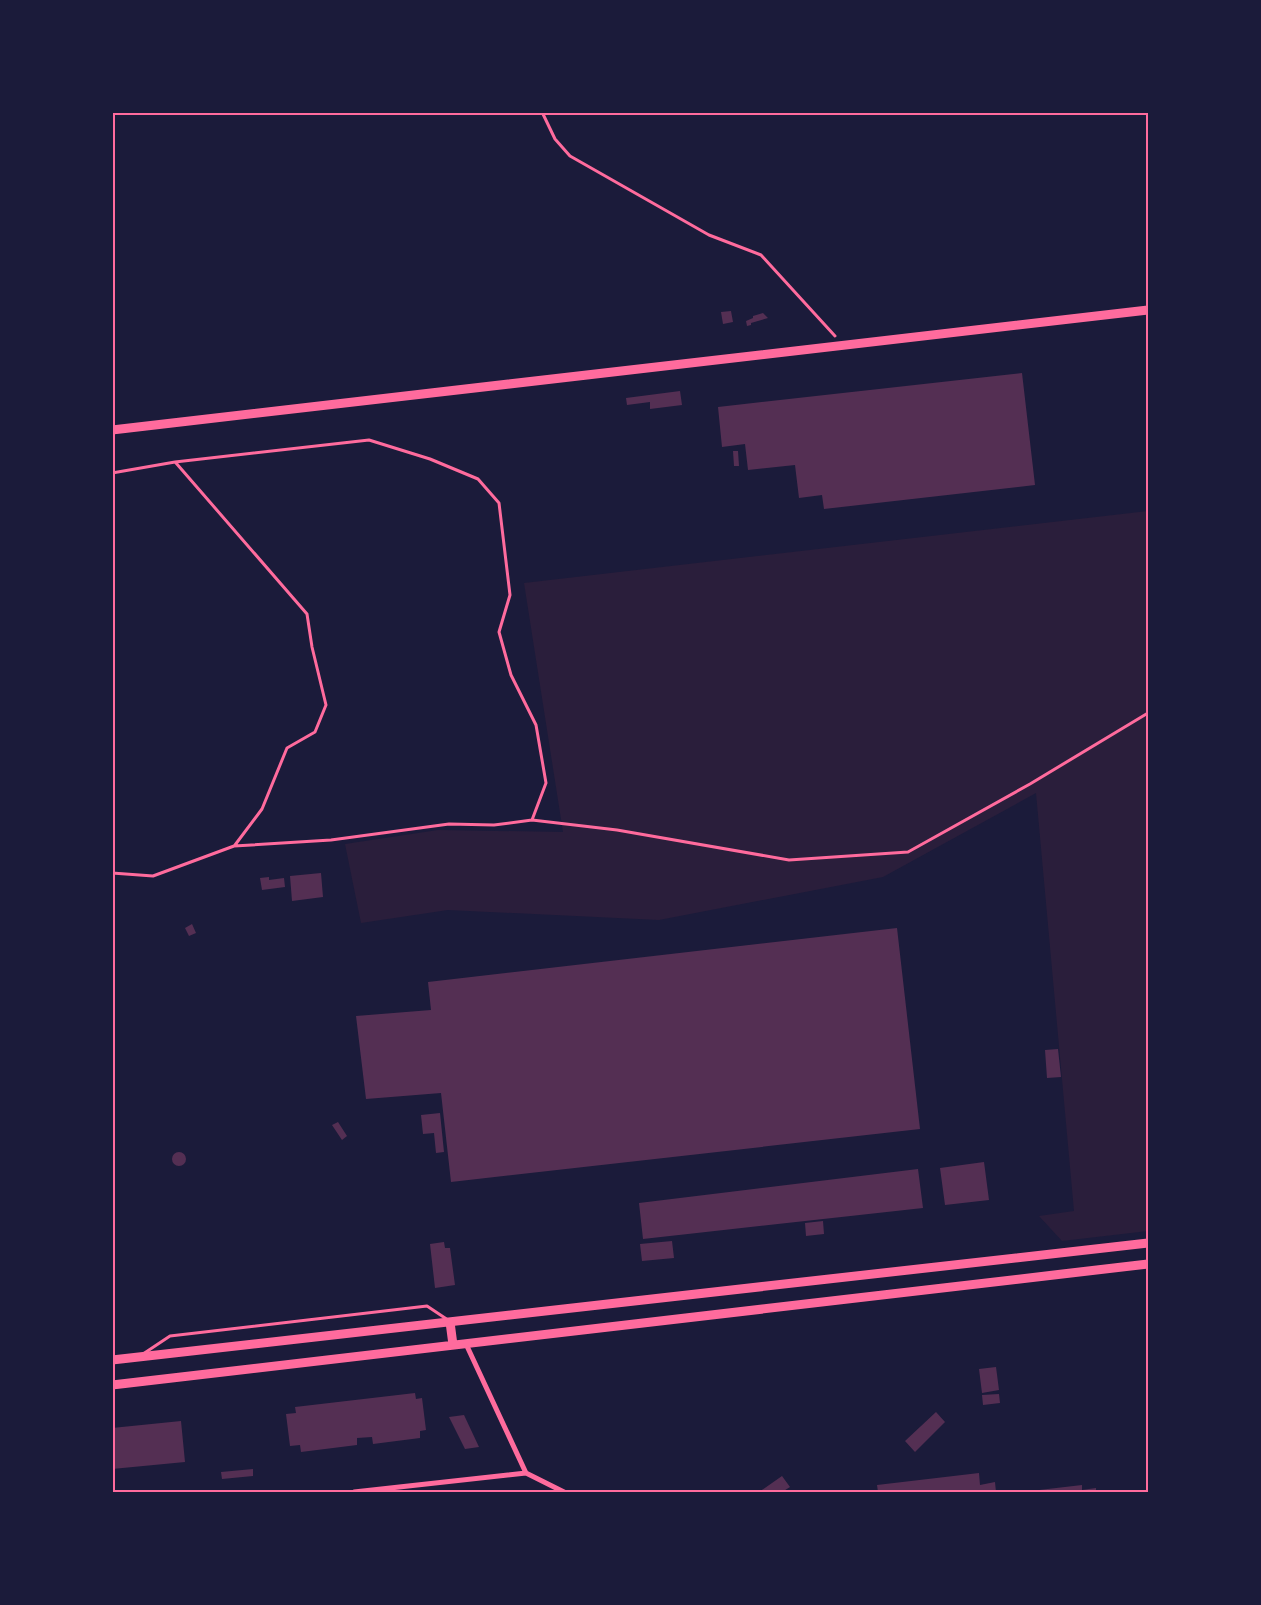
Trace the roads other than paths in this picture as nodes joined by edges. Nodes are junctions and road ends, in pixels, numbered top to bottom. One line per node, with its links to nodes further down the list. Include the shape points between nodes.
1 (1148, 310): 2 (street)
2 (112, 430)
3 (1148, 1243): 5 (street)
4 (1148, 1264): 6 (street)
5 (450, 1322): 7 (street); 8 (street); 8 (lane, via 427,1306 170,1336)
6 (466, 1343): 7 (street); 11 (street)
7 (453, 1345): 10 (street)
8 (138, 1357): 9 (street)
9 (112, 1360)
10 (112, 1384)
11 (526, 1473): 12 (street); 13 (street)
12 (354, 1492)
13 (564, 1492)

